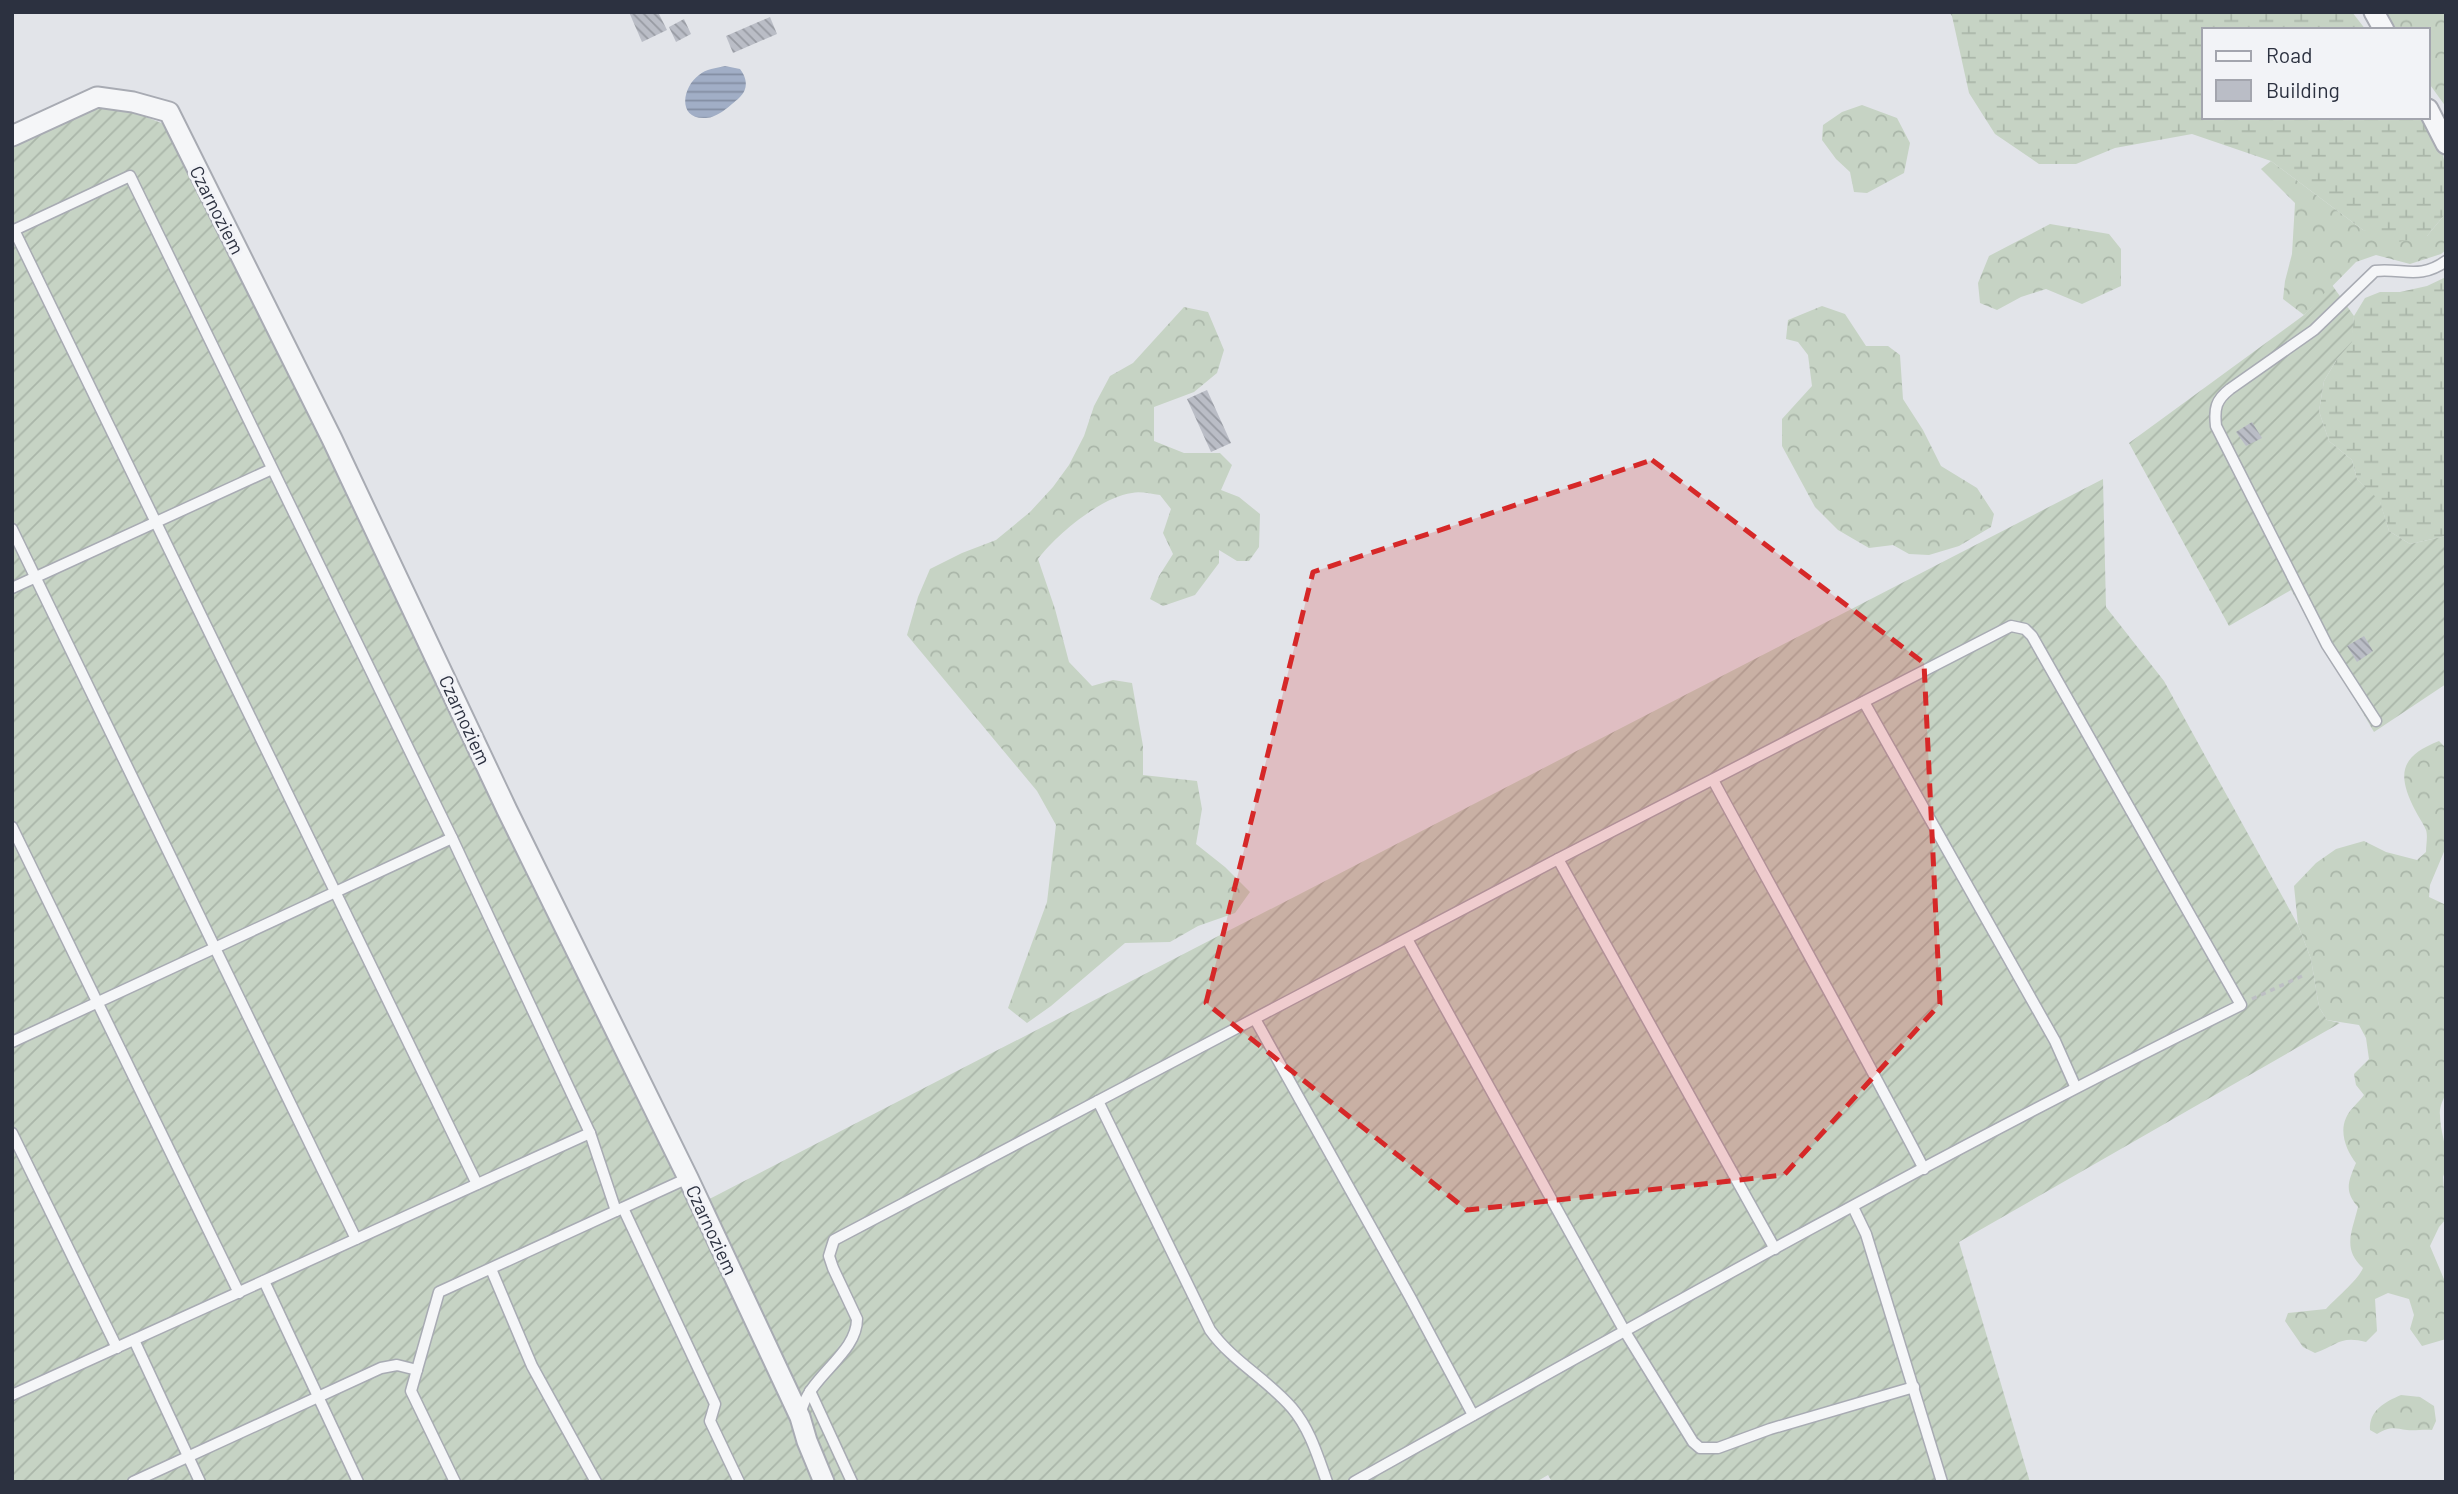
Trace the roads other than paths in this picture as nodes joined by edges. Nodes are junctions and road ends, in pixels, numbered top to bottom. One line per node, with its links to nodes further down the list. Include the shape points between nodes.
1 (2374, 12): 2 (street)
2 (2383, 28)
3 (2430, 112): 5 (street)
4 (12, 136): 30 (street, Czarnoziem, via 97,97 169,112)
5 (2446, 144)
6 (13, 230): 8 (lane, via 130,176); 9 (lane)
7 (2446, 261): 14 (lane, via 2418,274 2375,271 2314,330 2230,388 2216,405 2216,426 2286,566)
8 (272, 469): 9 (lane); 17 (lane)
9 (155, 523): 11 (lane); 19 (lane)
10 (12, 529): 11 (lane)
11 (36, 578): 12 (lane); 21 (lane)
12 (12, 588)
13 (1864, 702): 15 (lane); 25 (lane); 25 (lane, via 2011,626 2025,629 2241,1004)
14 (2376, 721)
15 (1713, 780): 18 (lane); 29 (lane)
16 (12, 827): 22 (lane)
17 (452, 838): 19 (lane); 28 (lane)
18 (1558, 859): 20 (lane); 35 (lane)
19 (334, 893): 21 (lane); 31 (lane)
20 (1407, 939): 23 (lane); 39 (lane)
21 (215, 948): 22 (lane); 34 (lane)
22 (97, 1003): 24 (lane); 38 (lane)
23 (1255, 1018): 26 (lane); 47 (lane)
24 (12, 1042)
25 (2076, 1086): 29 (lane)
26 (1098, 1101): 44 (lane, via 834,1240 829,1256 857,1319 857,1329); 58 (lane, via 1210,1330 1236,1360 1294,1410 1314,1446)
27 (12, 1133): 41 (lane)
28 (590, 1133): 31 (lane); 33 (lane)
29 (1924, 1169): 32 (lane)
30 (688, 1178): 33 (lane); 48 (street, Czarnoziem)
31 (477, 1184): 34 (lane)
32 (1853, 1207): 35 (lane); 43 (lane, via 1866,1234)
33 (620, 1209): 36 (lane); 55 (lane, via 715,1404 710,1421)
34 (356, 1239): 37 (lane)
35 (1775, 1249): 39 (lane)
36 (491, 1269): 42 (lane, via 439,1292); 54 (lane, via 533,1366)
37 (264, 1281): 38 (lane); 46 (lane)
38 (239, 1293): 40 (lane)
39 (1624, 1330): 43 (lane, via 1700,1448); 47 (lane)
40 (134, 1340): 41 (lane); 49 (lane)
41 (117, 1348): 45 (lane)
42 (417, 1370): 46 (lane, via 397,1365 381,1368); 53 (lane, via 411,1391)
43 (1914, 1387): 60 (lane)
44 (810, 1391): 48 (lane); 57 (lane)
45 (12, 1395)
46 (319, 1396): 49 (lane); 52 (lane)
47 (1473, 1415): 59 (lane)
48 (800, 1417): 56 (street, Czarnoziem)
49 (188, 1456): 50 (lane); 51 (lane)
50 (133, 1482)
51 (201, 1482)
52 (358, 1482)
53 (456, 1482)
54 (596, 1482)
55 (739, 1482)
56 (824, 1482)
57 (852, 1482)
58 (1326, 1482)
59 (1354, 1482)
60 (1942, 1482)

